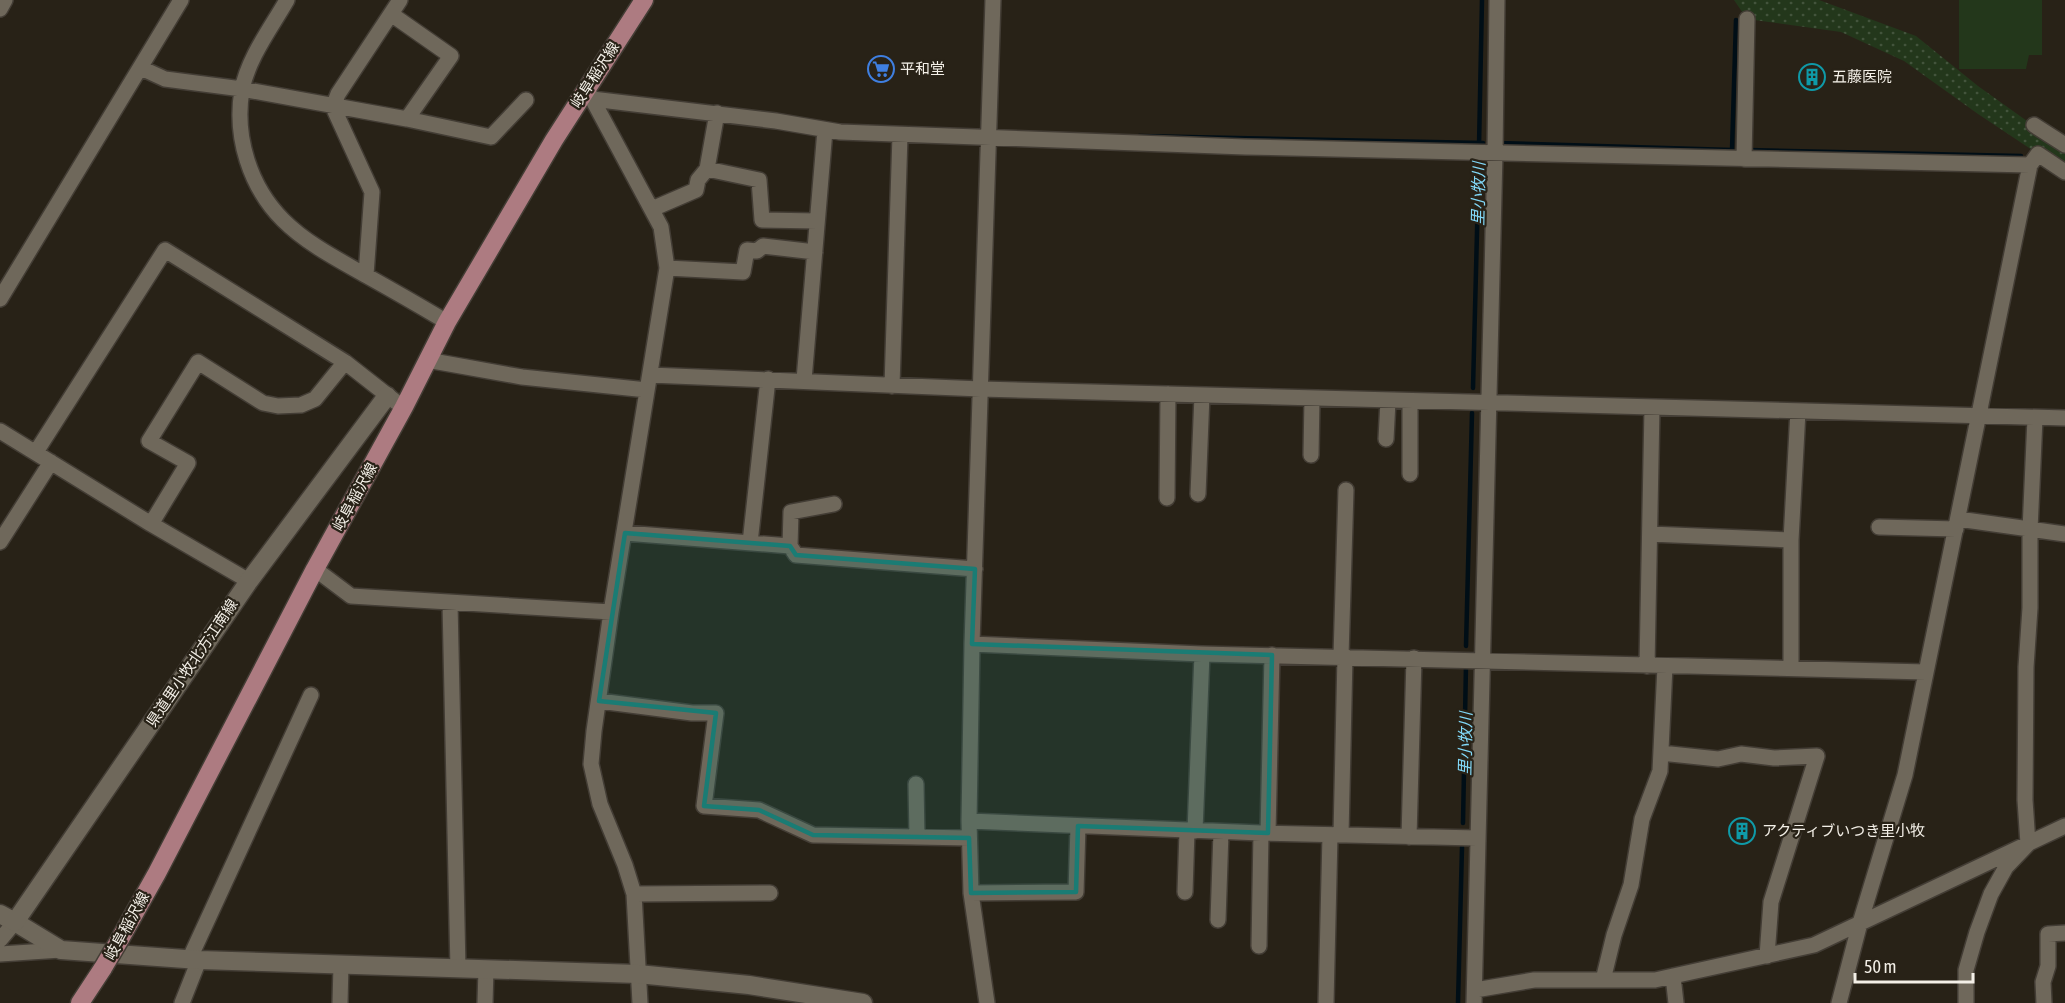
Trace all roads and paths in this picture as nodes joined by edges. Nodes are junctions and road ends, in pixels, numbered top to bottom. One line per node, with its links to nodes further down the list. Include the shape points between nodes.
1 (5, 0): 8 (street)
2 (181, 0): 11 (street)
3 (287, 0): 12 (street, via 254,56)
4 (400, 0): 9 (street)
5 (644, 0): 13 (main road, 岐阜稲沢線)
6 (993, 0): 21 (street)
7 (1497, 0): 23 (street)
8 (0, 9)
9 (391, 14): 15 (street); 17 (street, via 451,56)
10 (1747, 18): 24 (street)
11 (141, 68): 12 (street, via 165,79); 33 (street)
12 (242, 89): 15 (street); 32 (street, via 240,129 247,162 260,192 284,221 322,250)
13 (589, 94): 16 (street); 28 (street); 34 (main road, 岐阜稲沢線, via 489,248)
14 (526, 100): 17 (street, via 491,138)
15 (333, 107): 17 (street); 32 (street, via 372,192)
16 (717, 114): 19 (street); 26 (street)
17 (407, 119)
18 (2034, 125): 22 (street)
19 (825, 130): 20 (street); 29 (street)
20 (900, 135): 21 (street); 40 (street)
21 (989, 137): 23 (street); 41 (street)
22 (2065, 145)
23 (1484, 153): 24 (street); 48 (street)
24 (1744, 159): 25 (street)
25 (2030, 165): 27 (street, via 2038,154); 52 (street)
26 (707, 169): 28 (street, via 696,190); 29 (street, via 759,180 762,220)
27 (2065, 172)
28 (651, 210): 31 (street, via 661,227)
29 (817, 221): 30 (street)
30 (814, 252): 31 (street, via 762,246 757,251 747,250 743,272); 38 (street)
31 (667, 268): 39 (street)
32 (366, 275): 34 (street)
33 (0, 299)
34 (447, 322): 35 (main road, 岐阜稲沢線)
35 (427, 360): 39 (street, via 522,377); 49 (main road, 岐阜稲沢線)
36 (345, 362): 44 (street); 57 (street, via 165,250); 65 (street, via 315,399 301,405 278,406 263,403 198,362 148,441 188,462)
37 (768, 379): 38 (street); 39 (street); 74 (street)
38 (804, 380): 40 (street)
39 (649, 383): 69 (street)
40 (892, 386): 41 (street)
41 (981, 389): 42 (street); 77 (street)
42 (1168, 394): 43 (street); 63 (street)
43 (1202, 395): 45 (street); 62 (street)
44 (387, 396): 49 (street); 78 (street, 県道里小牧北方江南線)
45 (1311, 398): 46 (street); 58 (street)
46 (1388, 401): 47 (street); 56 (street)
47 (1410, 402): 48 (street); 60 (street)
48 (1488, 404): 50 (street); 86 (street)
49 (404, 407): 76 (main road, 岐阜稲沢線)
50 (1652, 408): 51 (street); 70 (street)
51 (1798, 411): 52 (street); 72 (street)
52 (1979, 417): 53 (street); 66 (street)
53 (2036, 418): 54 (street); 68 (street)
54 (2065, 418)
55 (0, 431): 57 (street)
56 (1386, 439)
57 (36, 452): 59 (street)
58 (1311, 455)
59 (51, 462): 65 (street); 73 (street)
60 (1410, 474)
61 (1346, 490): 84 (street)
62 (1198, 494)
63 (1167, 498)
64 (834, 504): 75 (street, via 791,512)
65 (152, 524): 78 (street)
66 (1957, 524): 67 (street); 68 (street); 90 (street)
67 (1879, 527)
68 (2030, 530): 71 (street); 106 (street, via 2025,800)
69 (625, 533): 74 (street); 80 (street)
70 (1650, 534): 72 (street); 87 (street)
71 (2065, 534)
72 (1791, 540): 89 (street)
73 (0, 542)
74 (750, 543): 75 (street)
75 (790, 546): 77 (street, via 796,555)
76 (315, 568): 79 (street, via 351,596); 128 (main road, 岐阜稲沢線, bridge, via 157,873)
77 (975, 569): 81 (street)
78 (249, 581): 111 (street, 県道里小牧北方江南線)
79 (450, 603): 80 (street); 122 (street)
80 (611, 612): 92 (street)
81 (972, 644): 82 (street); 95 (street)
82 (1202, 654): 83 (street); 98 (street)
83 (1272, 655): 84 (street); 100 (street)
84 (1343, 656): 85 (street); 101 (street)
85 (1414, 658): 86 (street); 103 (street)
86 (1482, 661): 87 (street); 105 (street)
87 (1647, 666): 88 (street)
88 (1665, 666): 89 (street); 93 (street)
89 (1791, 669): 90 (street)
90 (1926, 672): 113 (street, via 1905,775)
91 (311, 695): 120 (street)
92 (599, 701): 102 (street, via 716,713 705,806 759,810 813,835); 110 (street, via 591,764 600,804)
93 (1661, 753): 119 (street, via 1718,759 1741,754 1774,758 1817,756 1771,902); 126 (street, via 1660,771 1642,819 1631,885)
94 (916, 784): 102 (street)
95 (969, 821): 96 (street); 104 (street)
96 (1078, 826): 98 (street); 109 (street, via 1076,892)
97 (2065, 826): 106 (street)
98 (1191, 831): 99 (street); 107 (street)
99 (1221, 832): 100 (street); 112 (street)
100 (1264, 833): 101 (street); 116 (street)
101 (1336, 835): 103 (street); 135 (street)
102 (917, 837): 104 (street)
103 (1408, 837): 105 (street)
104 (969, 838): 109 (street)
105 (1477, 838): 127 (street)
106 (2028, 844): 113 (street); 138 (street, via 2006,867 1991,894 1966,970)
107 (1185, 892)
108 (770, 893): 110 (street)
109 (971, 893): 134 (street)
110 (634, 894): 124 (street)
111 (8, 918): 115 (street); 117 (street)
112 (1218, 920)
113 (1860, 923): 119 (street, via 1814,945); 137 (street)
114 (2065, 933): 139 (street, via 2048,934)
115 (0, 940)
116 (1259, 946)
117 (62, 950): 118 (street); 120 (street)
118 (0, 954)
119 (1767, 956): 125 (street)
120 (194, 960): 121 (street); 129 (street)
121 (341, 965): 122 (street); 130 (street)
122 (458, 969): 123 (street)
123 (486, 969): 124 (street); 131 (street)
124 (638, 974): 132 (street); 133 (street)
125 (1673, 976): 126 (street); 136 (street)
126 (1603, 980): 127 (street, via 1534,980)
127 (1474, 996)
128 (80, 1003)
129 (182, 1003)
130 (340, 1003)
131 (485, 1003)
132 (640, 1003)
133 (863, 1003)
134 (987, 1003)
135 (1326, 1003)
136 (1676, 1003)
137 (1839, 1003)
138 (1966, 1003)
139 (2044, 1003)

